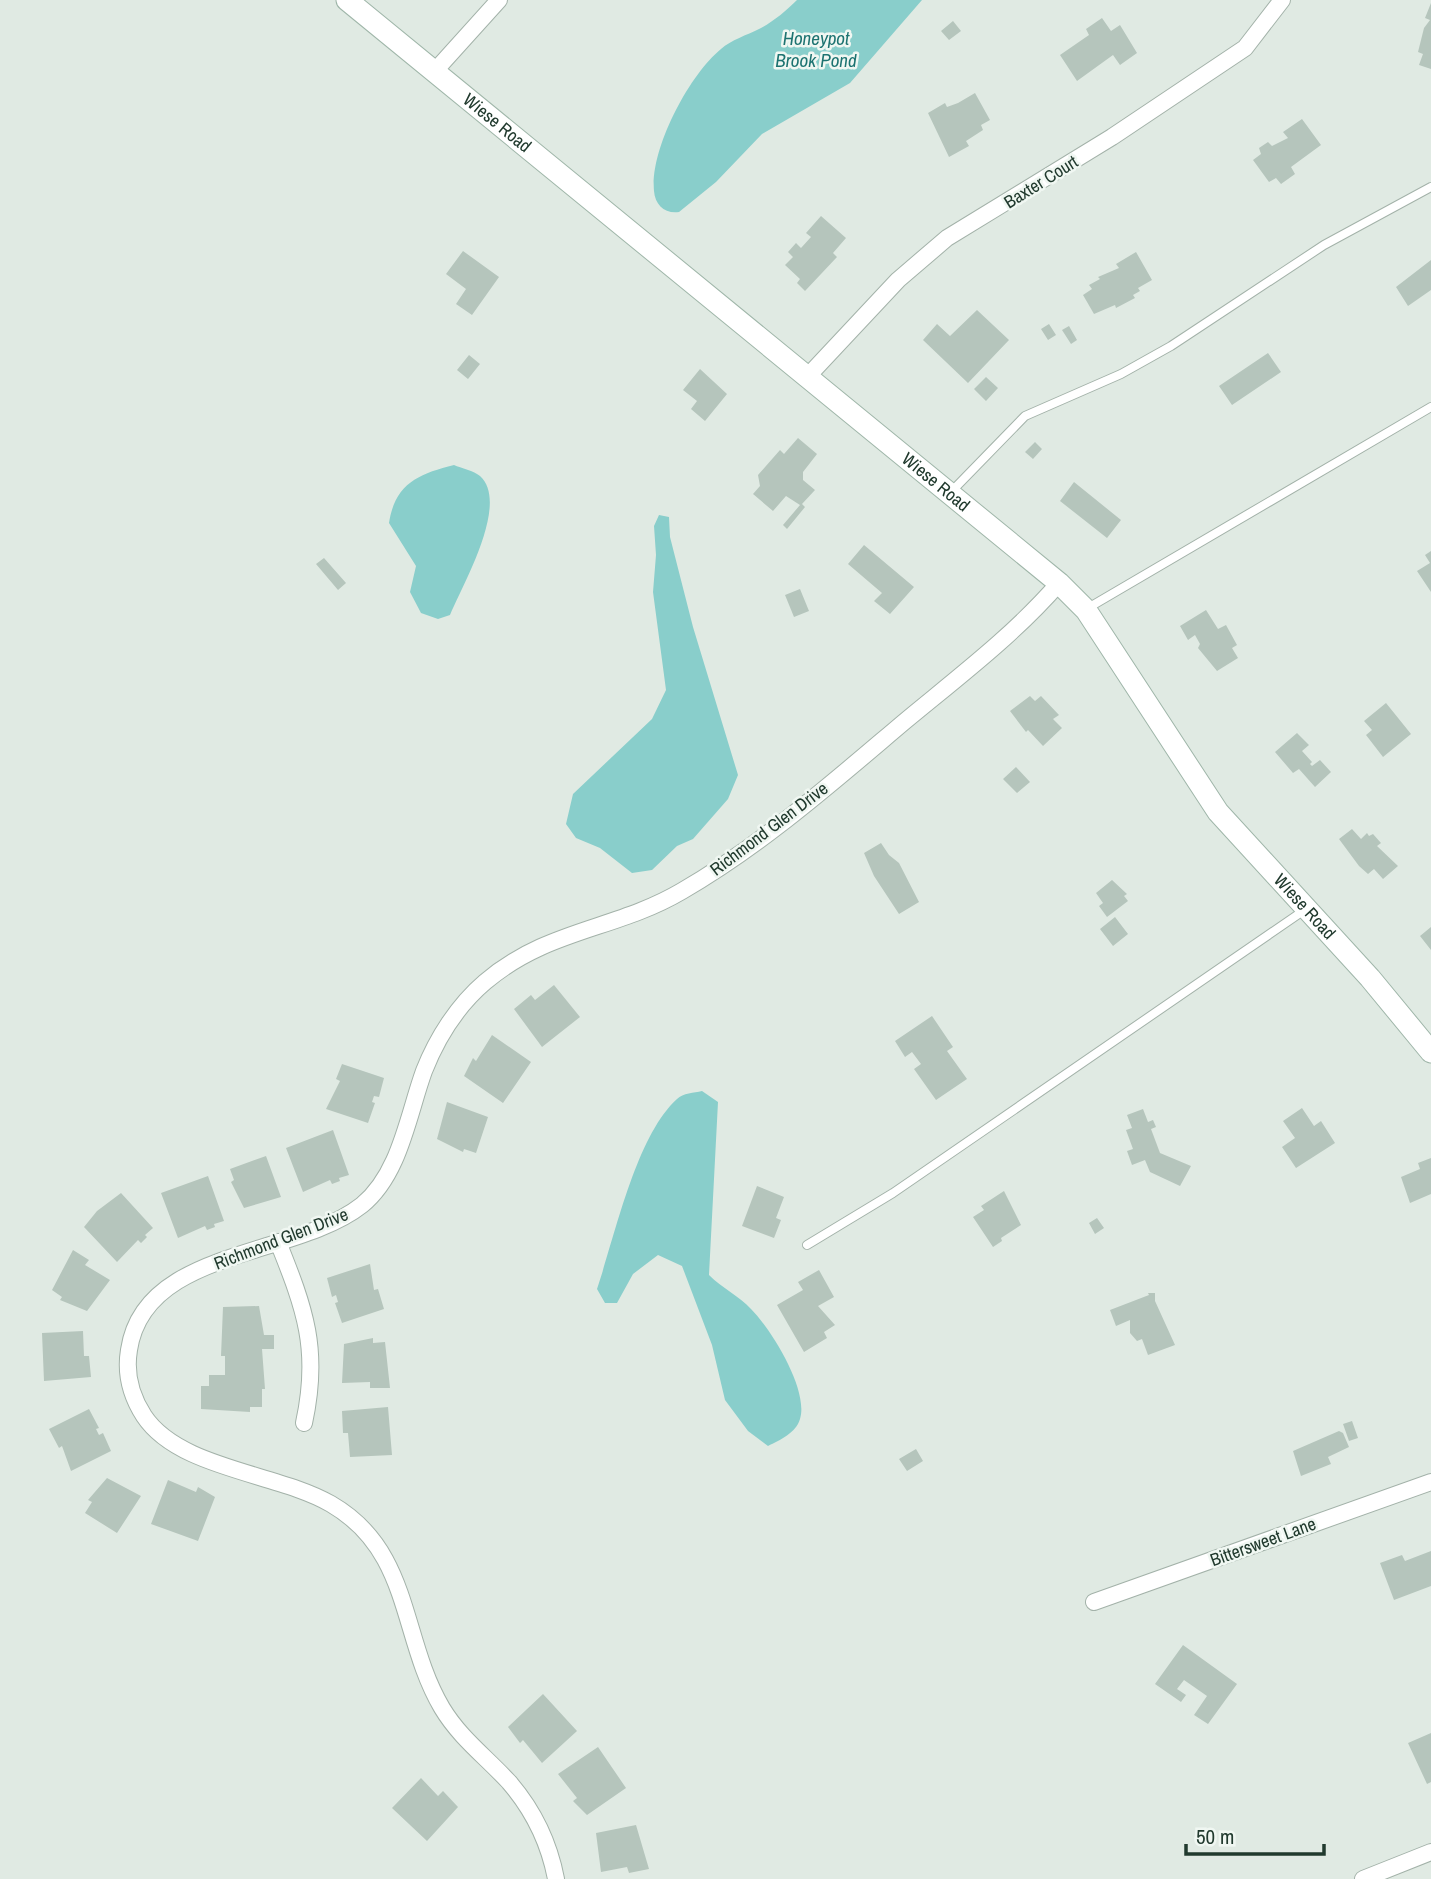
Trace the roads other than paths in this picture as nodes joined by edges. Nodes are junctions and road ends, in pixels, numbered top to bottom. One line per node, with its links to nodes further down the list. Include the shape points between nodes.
1 (347, 0): 4 (street, Wiese Road)
2 (499, 0): 4 (street)
3 (1282, 0): 6 (street, Baxter Court, via 1245,48 1101,144 947,238 898,280)
4 (434, 72): 6 (street, Wiese Road)
5 (1431, 187): 8 (lane, via 1324,245 1171,346 1121,374 1025,416)
6 (809, 375): 8 (street, Wiese Road)
7 (1431, 407): 10 (lane)
8 (951, 492): 9 (street, Wiese Road)
9 (1059, 583): 10 (street, Wiese Road); 13 (street, Richmond Glen Drive, via 978,660 748,849 645,909 546,942 513,959 480,986 450,1020 426,1065 391,1167 375,1193 356,1209)
10 (1086, 610): 11 (street, Wiese Road, via 1218,812)
11 (1306, 909): 12 (street, Wiese Road); 14 (lane, via 904,1185)
12 (1427, 1041)
13 (278, 1242): 15 (street, via 301,1302 311,1349 312,1375); 19 (street, Richmond Glen Drive, via 187,1275 159,1293 140,1313 127,1366 135,1400 147,1421 167,1439 331,1504 378,1546 395,1575 429,1685 463,1738 529,1809 550,1847)
14 (807, 1245)
15 (303, 1423)
16 (1431, 1482): 17 (street, Bittersweet Lane)
17 (1094, 1602)
18 (1431, 1852): 20 (street)
19 (556, 1879)
20 (1363, 1879)

